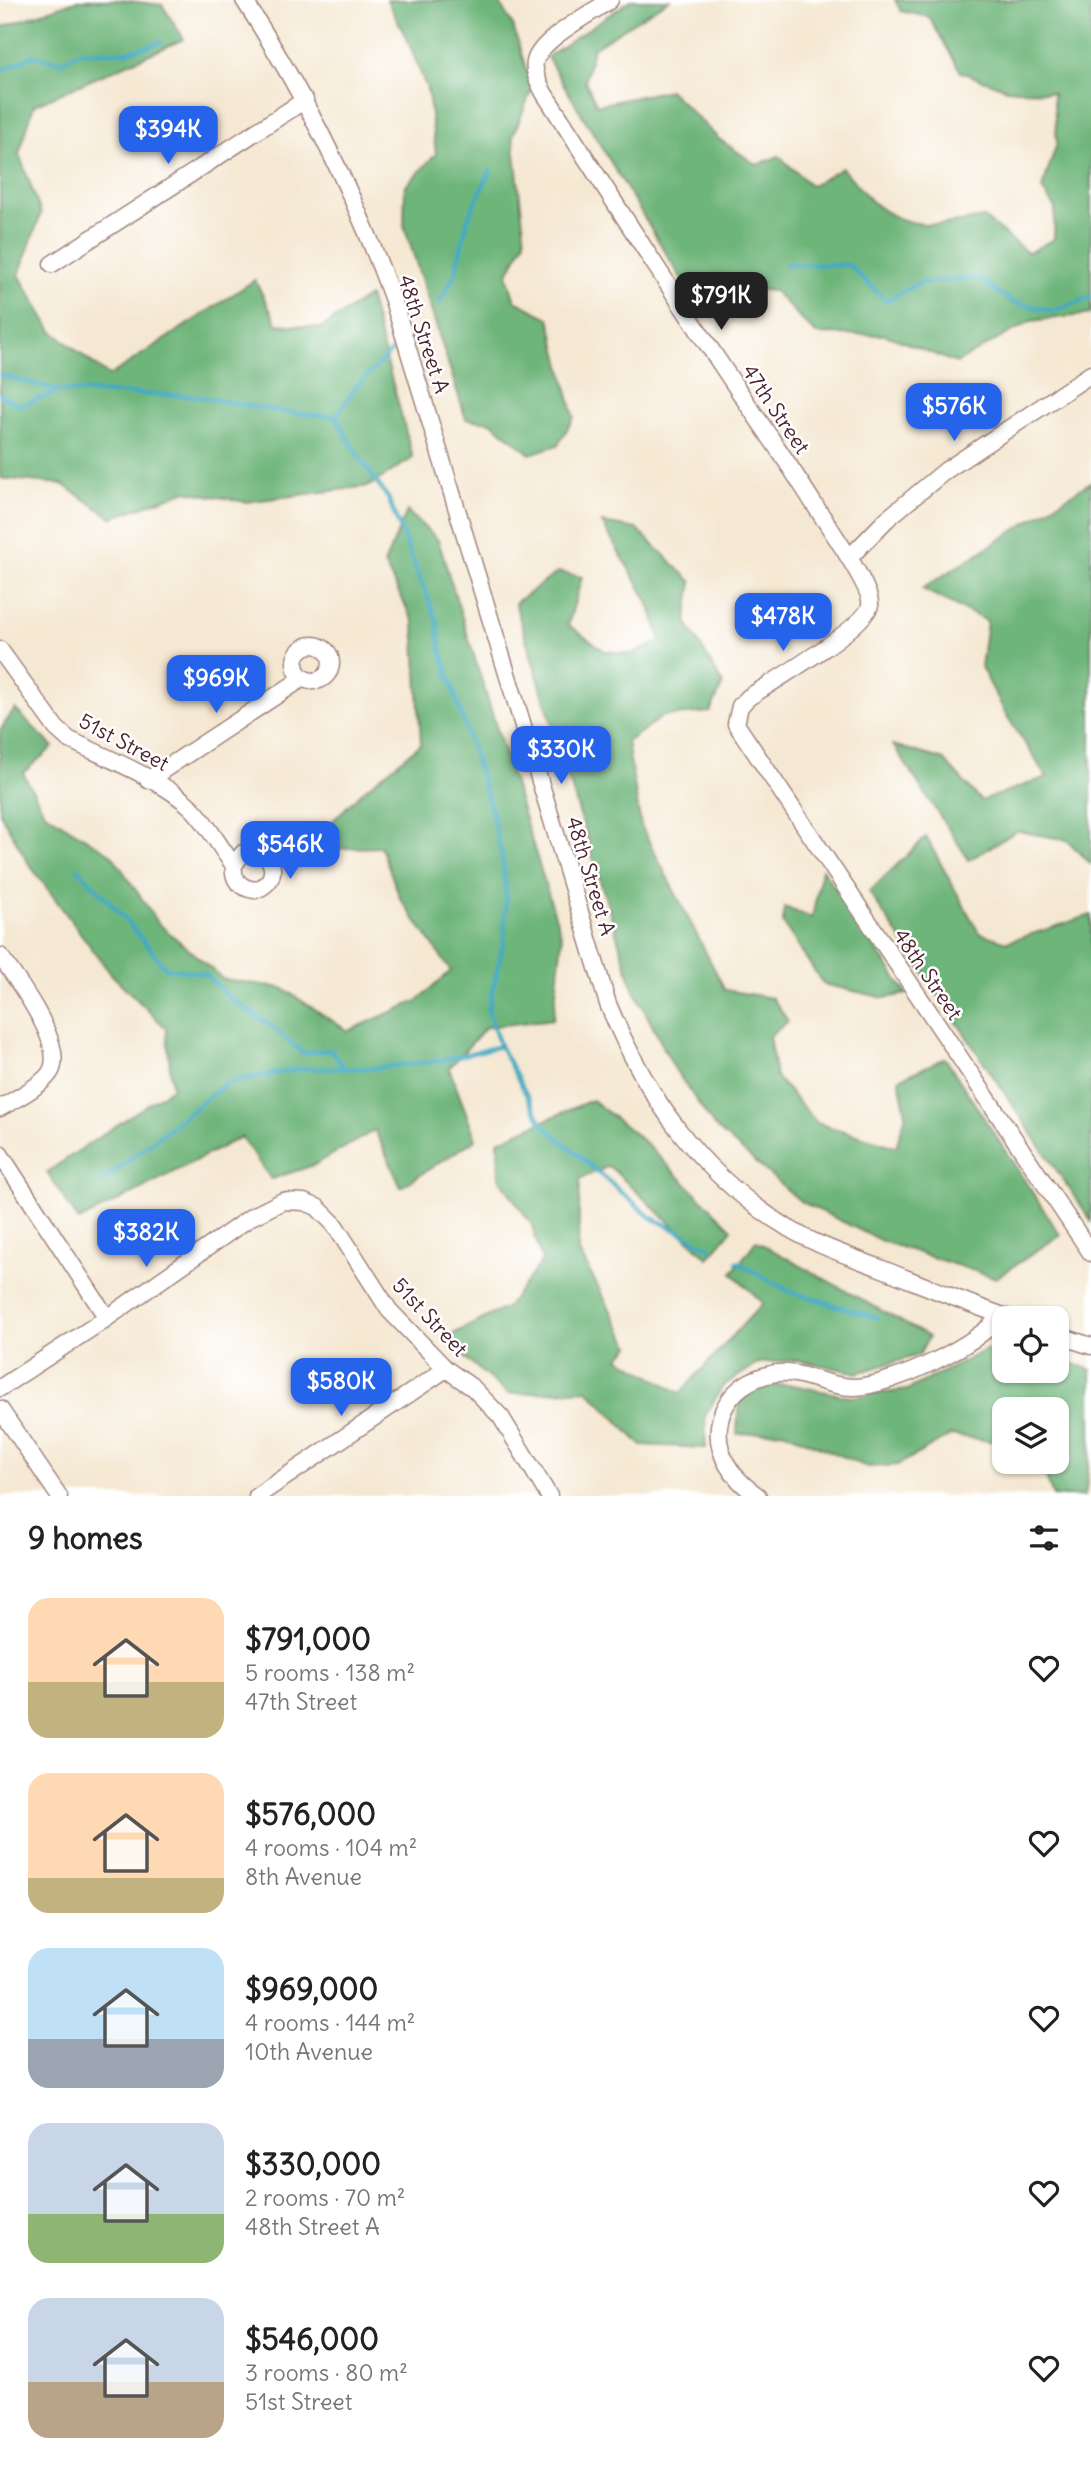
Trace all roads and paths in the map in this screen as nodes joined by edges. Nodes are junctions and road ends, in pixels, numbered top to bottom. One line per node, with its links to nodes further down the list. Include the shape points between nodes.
1 (244, 0): 3 (street)
2 (610, 0): 6 (street, 47th Street, via 543,46 535,61 537,78)
3 (305, 100): 4 (street); 16 (street, 48th Street A, via 361,218 393,300 608,1004 651,1093 718,1174 789,1228)
4 (52, 264)
5 (1091, 374): 6 (street, via 945,471)
6 (849, 558): 9 (street, 47th Street, via 870,597 864,617 749,697)
7 (0, 650): 10 (street, 51st Street, via 68,739)
8 (303, 678): 10 (street)
9 (736, 717): 15 (street, 48th Street, via 742,735)
10 (149, 779): 11 (street, 51st Street, via 193,809)
11 (234, 865)
12 (0, 956): 13 (street, via 46,1029 53,1063 44,1080)
13 (0, 1108)
14 (0, 1154): 17 (street)
15 (1091, 1253)
16 (992, 1311)
17 (107, 1318): 21 (street, 51st Street, via 251,1217 283,1201 304,1202 317,1207 334,1224 389,1310); 22 (street)
18 (992, 1325): 27 (street, via 906,1375 855,1387 779,1372 746,1384 719,1416 719,1431 727,1464)
19 (1069, 1339): 20 (street)
20 (1091, 1346)
21 (446, 1369): 25 (street); 26 (street, 51st Street, via 473,1388 501,1418)
22 (0, 1388)
23 (0, 1409): 24 (street)
24 (59, 1496)
25 (257, 1496)
26 (549, 1496)
27 (758, 1496)

